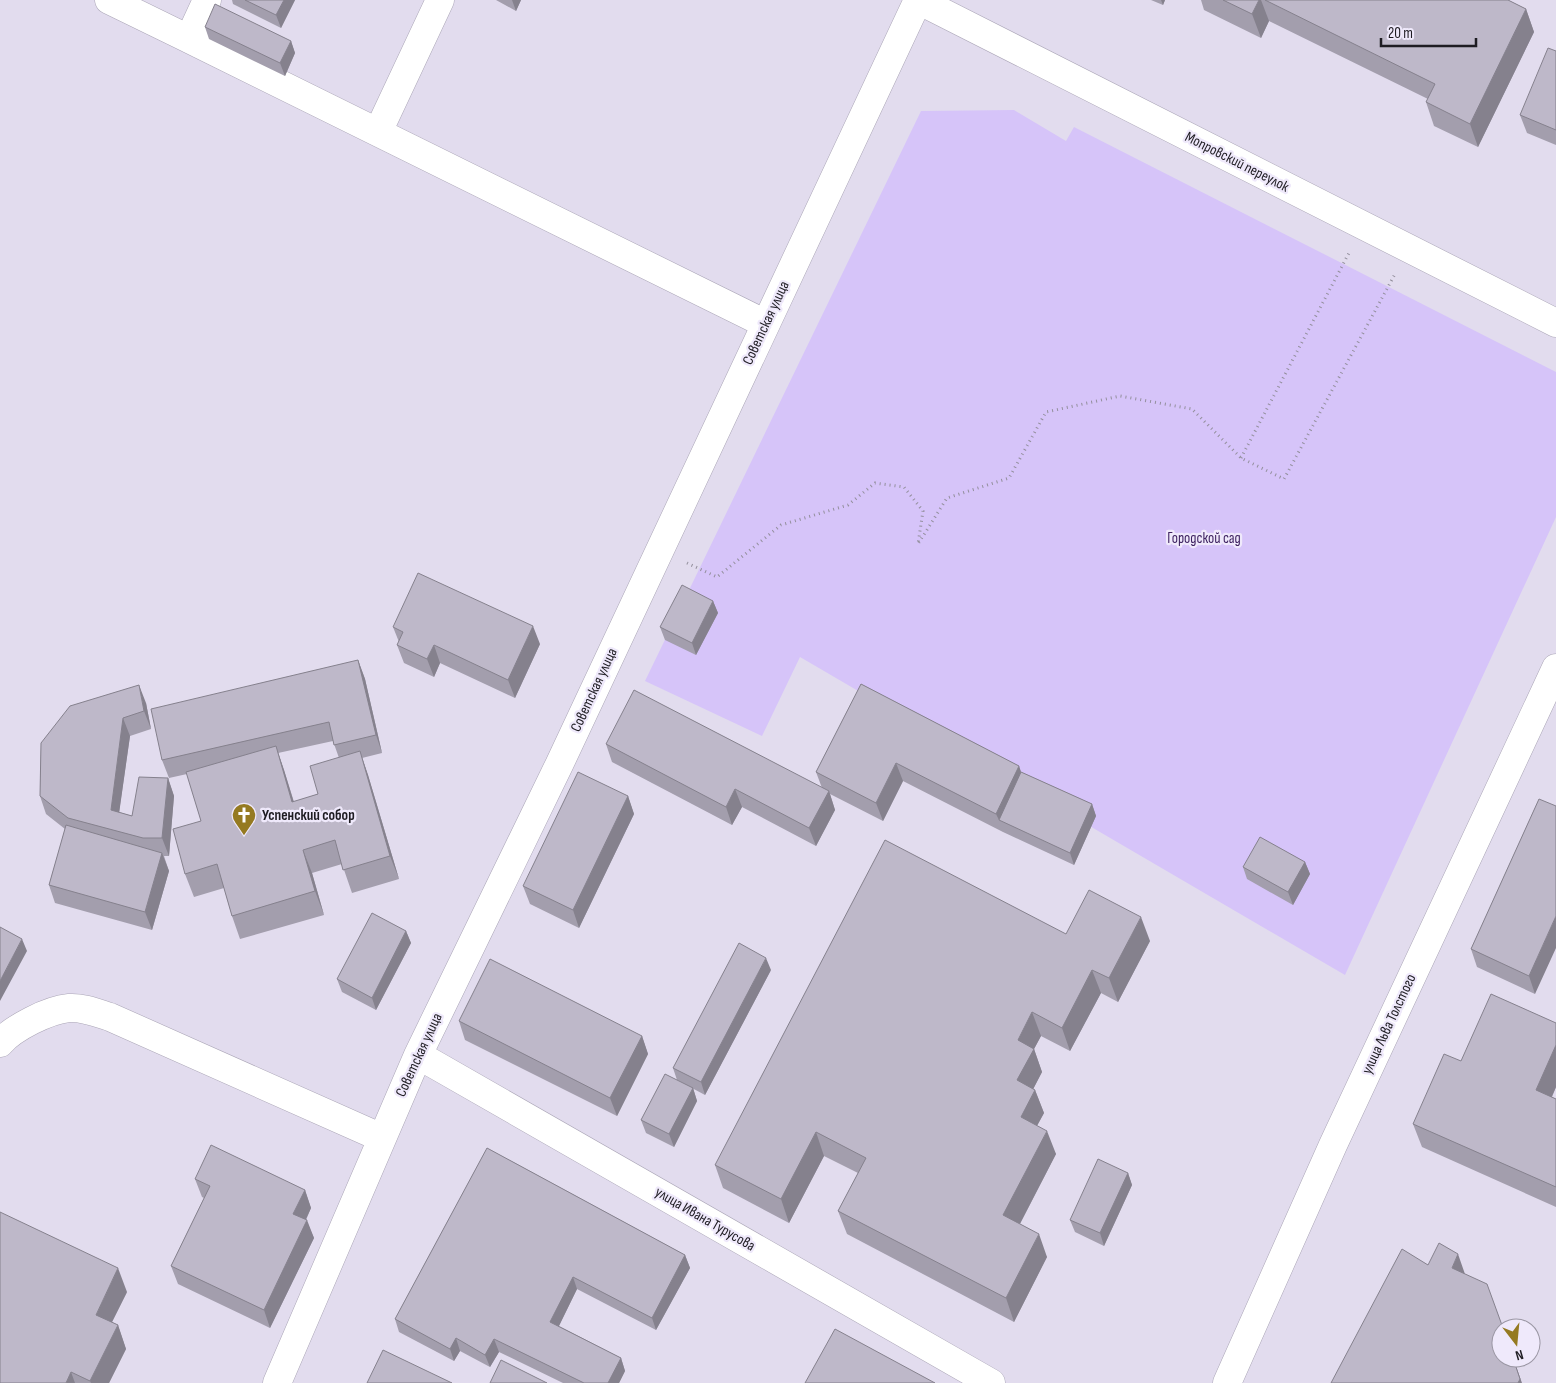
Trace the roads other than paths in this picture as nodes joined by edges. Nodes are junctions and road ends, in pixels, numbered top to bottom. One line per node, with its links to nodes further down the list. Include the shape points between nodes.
1 (108, 0): 5 (street)
2 (207, 0): 5 (street)
3 (440, 0): 6 (street)
4 (918, 0): 7 (street, Мопровский переулок); 8 (street, Советская улица)
5 (189, 39): 6 (street)
6 (378, 132): 8 (street)
7 (1556, 323)
8 (766, 324): 11 (street, Советская улица, via 559,765)
9 (1556, 668): 15 (street, улица Льва Толстого, via 1333,1145)
10 (0, 1043): 12 (street, via 22,1024 47,1014 68,1008 90,1010)
11 (418, 1055): 12 (street, Советская улица); 14 (street, улица Ивана Турусова)
12 (382, 1138): 13 (street, Советская улица)
13 (277, 1383)
14 (991, 1383)
15 (1227, 1383)

